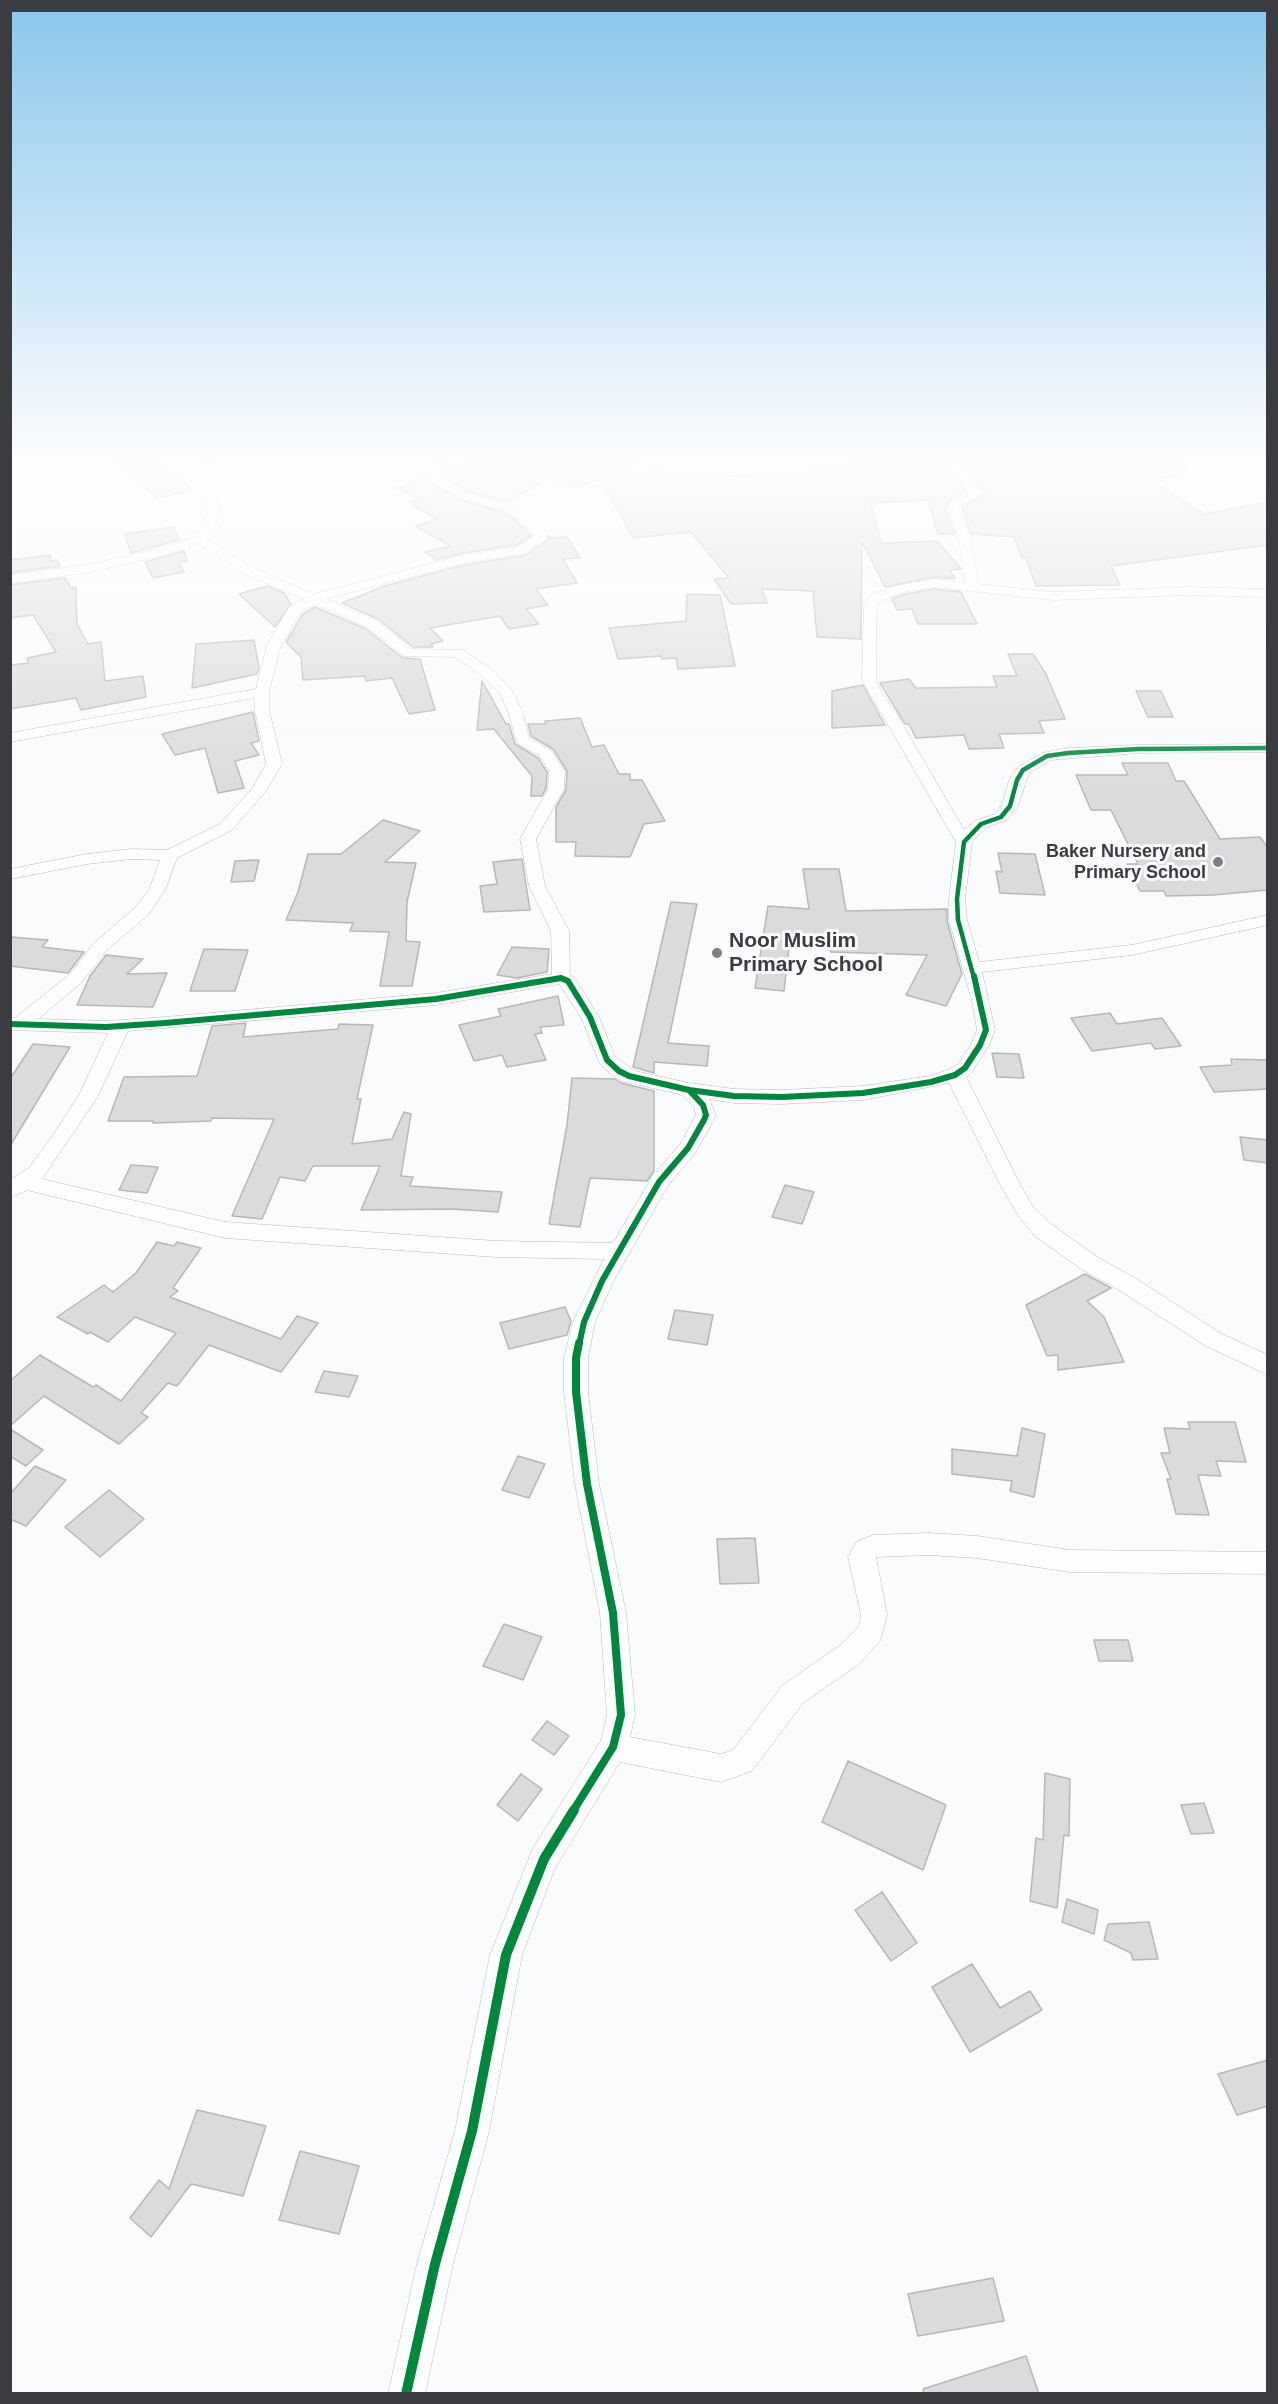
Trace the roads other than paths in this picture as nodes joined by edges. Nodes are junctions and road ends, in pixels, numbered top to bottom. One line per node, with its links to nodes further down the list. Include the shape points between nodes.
1 (47, 574): 5 (street)
2 (257, 574): 8 (street)
3 (404, 574): 8 (street)
4 (970, 574): 6 (street)
5 (10, 579)
6 (972, 587): 7 (street, via 1053,596 1188,591); 12 (street, via 934,583 884,594 871,605 869,625 869,670 874,692)
7 (1268, 593)
8 (316, 598): 9 (street, via 294,610 274,645); 17 (street, via 372,624 409,653 451,652 485,671 506,692 522,740 546,753 557,771 555,789 528,839 537,886 560,931)
9 (262, 692): 10 (street); 13 (street, via 274,764 268,777 226,827)
10 (10, 738)
11 (1268, 748): 12 (street, via 1138,749 1047,756 1019,775 1006,813 976,827)
12 (964, 842): 16 (street, via 956,909)
13 (170, 855): 14 (street, via 87,859); 18 (street, via 158,888 142,910 101,946 75,979)
14 (10, 874)
15 (1268, 920): 16 (street, via 1132,950)
16 (970, 968): 20 (street, via 986,1030 980,1045)
17 (561, 978): 19 (street, via 436,999); 21 (street, via 568,981 583,1004 612,1065 629,1076)
18 (16, 1023): 19 (street)
19 (121, 1026): 22 (street, via 74,1119 36,1173)
20 (955, 1076): 21 (street, via 885,1090 817,1096 734,1096); 24 (street, via 1011,1186 1026,1212 1043,1230 1214,1340)
21 (689, 1090): 23 (street, via 703,1106 704,1120 688,1148 659,1182)
22 (18, 1186): 23 (street, via 225,1230 496,1249)
23 (620, 1251): 26 (street, via 584,1322 576,1358 584,1462 613,1613 621,1715)
24 (1268, 1366)
25 (1268, 1563): 26 (street, via 1070,1561 977,1547 873,1546 861,1557 874,1615 871,1632 849,1655 793,1695 742,1761 721,1768)
26 (613, 1747): 27 (street, via 544,1859 506,1955 472,2131 435,2264)
27 (406, 2394)

